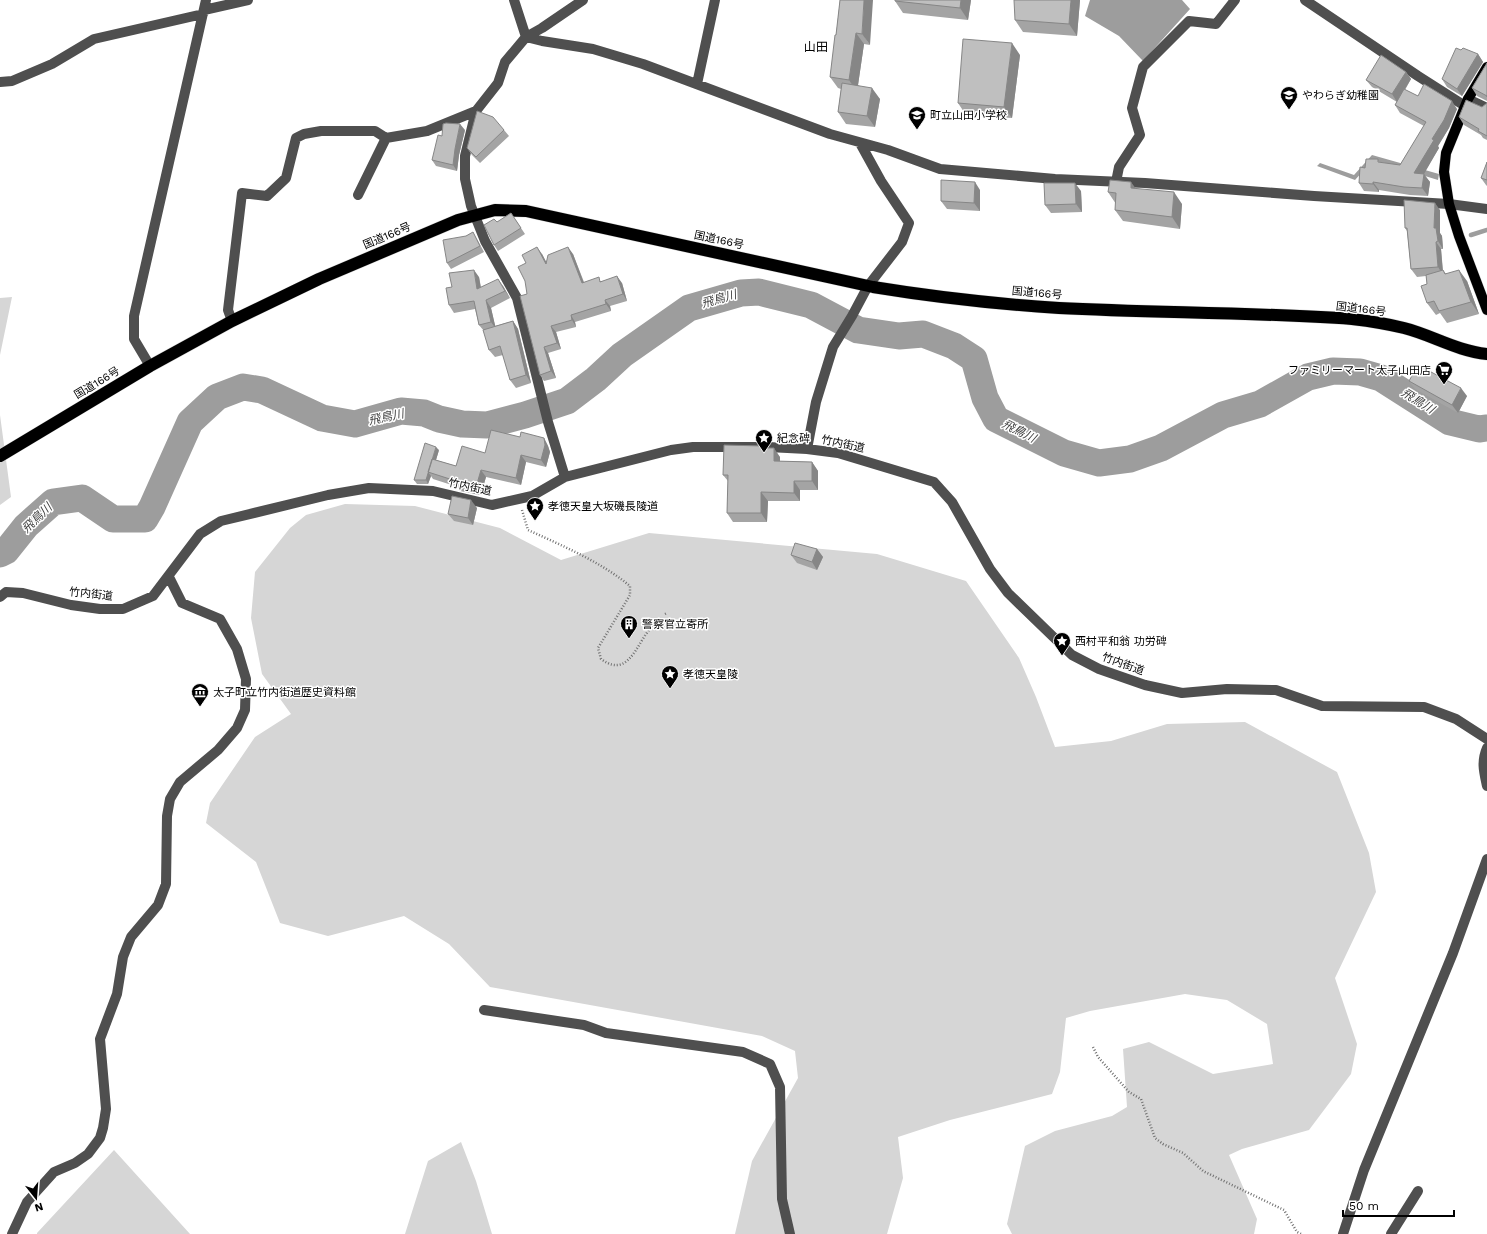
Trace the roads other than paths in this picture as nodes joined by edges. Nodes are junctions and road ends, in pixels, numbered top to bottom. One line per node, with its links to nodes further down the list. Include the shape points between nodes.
1 (206, 0): 8 (street)
2 (248, 0): 8 (street)
3 (514, 0): 9 (street)
4 (583, 0): 9 (street)
5 (715, 0): 12 (street)
6 (1234, 0): 18 (street, via 1216,24 1188,21 1143,67 1132,108 1140,135 1119,167)
7 (1305, 0): 13 (street, via 1418,76)
8 (204, 12): 11 (street, via 94,39 52,64 12,81); 27 (street, via 134,316 134,339)
9 (526, 37): 12 (street, via 593,49); 15 (street, via 505,62 498,83)
10 (1487, 67): 13 (main road)
11 (0, 82)
12 (697, 84): 17 (street)
13 (1466, 102): 14 (street); 20 (main road, via 1446,153 1444,172)
14 (1487, 108)
15 (476, 111): 16 (street, via 426,131); 22 (street, via 465,156 465,179)
16 (386, 138): 19 (street); 25 (street, via 375,131 321,131 304,134 296,138 286,178 267,196 242,193 228,310)
17 (860, 143): 18 (street, via 940,169); 23 (street, via 909,223 902,242)
18 (1116, 182): 20 (street)
19 (358, 195)
20 (1449, 204): 21 (street); 24 (main road)
21 (1487, 209)
22 (474, 216): 23 (highway, 国道166号, via 496,210 526,211); 25 (highway, 国道166号, via 458,220 319,278); 30 (street, via 517,298 548,422)
23 (868, 286): 26 (highway, 国道166号, via 931,296 1058,308 1353,320 1404,328 1458,348); 28 (street, via 833,347 816,402)
24 (1487, 310)
25 (232, 321): 27 (highway, 国道166号)
26 (1487, 354)
27 (150, 366): 29 (highway, 国道166号)
28 (807, 449): 30 (street, 竹内街道, via 693,447 671,450); 33 (street, 竹内街道, via 838,453 934,482 952,502 990,569 1008,594 1072,655 1099,669 1145,685 1182,693 1227,689 1276,690 1322,706 1424,707 1456,719)
29 (0, 456)
30 (565, 477): 31 (street, 竹内街道, via 532,496 492,505 433,491 369,488 328,495 221,521 200,534)
31 (168, 577): 32 (street, 竹内街道, via 153,596 123,609 71,605 23,593 6,592); 40 (street, via 182,603 220,619 237,649 246,679 244,710 237,728 218,750 180,782 170,799 167,816 166,884 158,904 131,937 123,957 117,994 100,1039 106,1108 100,1138 88,1154 54,1172 27,1202)
32 (0, 597)
33 (1487, 739)
34 (1487, 748): 35 (street, via 1483,758)
35 (1487, 786)
36 (1487, 859): 42 (street, via 1453,953 1364,1170)
37 (484, 1010): 41 (street, via 584,1025 606,1033 743,1052 770,1064 780,1087 782,1198)
38 (1418, 1191): 39 (street)
39 (1393, 1233)
40 (12, 1234)
41 (790, 1234)
42 (1343, 1234)

